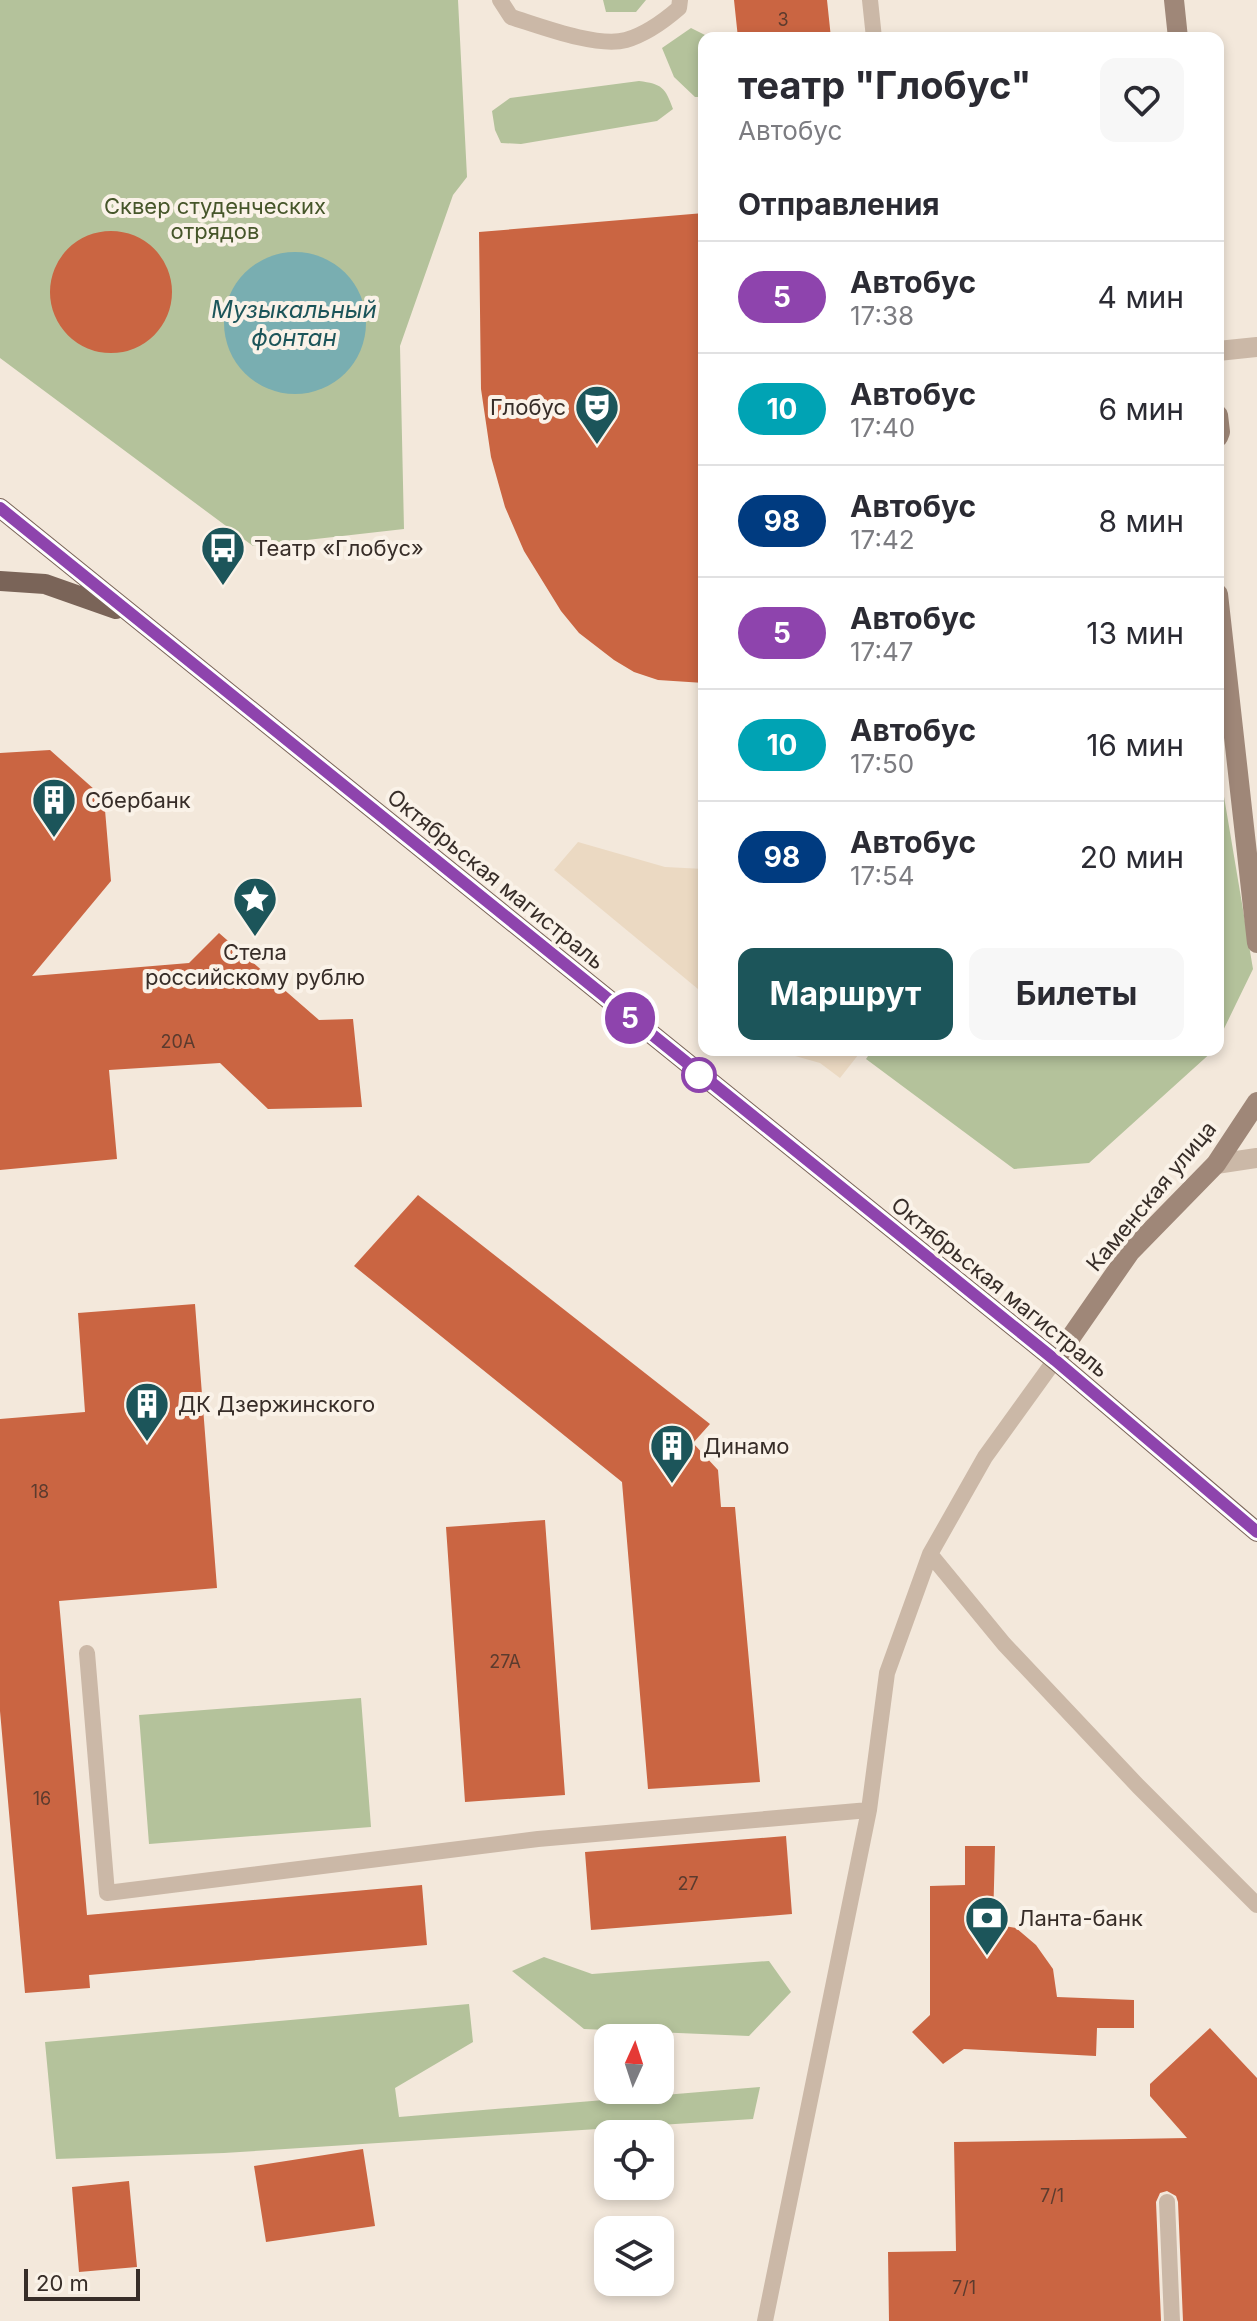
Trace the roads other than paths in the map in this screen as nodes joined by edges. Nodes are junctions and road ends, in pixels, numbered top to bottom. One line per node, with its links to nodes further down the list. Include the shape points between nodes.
1 (500, 0): 2 (lane, via 511,17 585,39 625,41 657,26 679,8)
2 (680, 0)
3 (870, 0): 5 (lane)
4 (1174, 0): 6 (street)
5 (873, 32)
6 (1177, 32)
7 (1257, 347): 8 (street)
8 (1224, 350)
9 (0, 508): 11 (main road, Октябрьская магистраль)
10 (0, 581): 11 (main road, via 45,584)
11 (131, 614): 18 (main road, Октябрьская магистраль)
12 (1224, 645): 13 (street)
13 (1255, 911): 14 (street)
14 (1257, 943)
15 (1257, 1102): 17 (street, Каменская улица)
16 (1257, 1158): 17 (street)
17 (1216, 1164): 18 (street, Каменская улица, via 1130,1252)
18 (1055, 1360): 19 (main road, Октябрьская магистраль); 20 (lane, via 985,1457)
19 (1257, 1532)
20 (930, 1554): 22 (lane, via 887,1673); 23 (lane, via 1004,1644)
21 (87, 1653): 22 (lane, via 107,1893 538,1839)
22 (869, 1810): 25 (lane)
23 (1257, 1905)
24 (1167, 2202): 26 (lane)
25 (765, 2321)
26 (1172, 2321)

